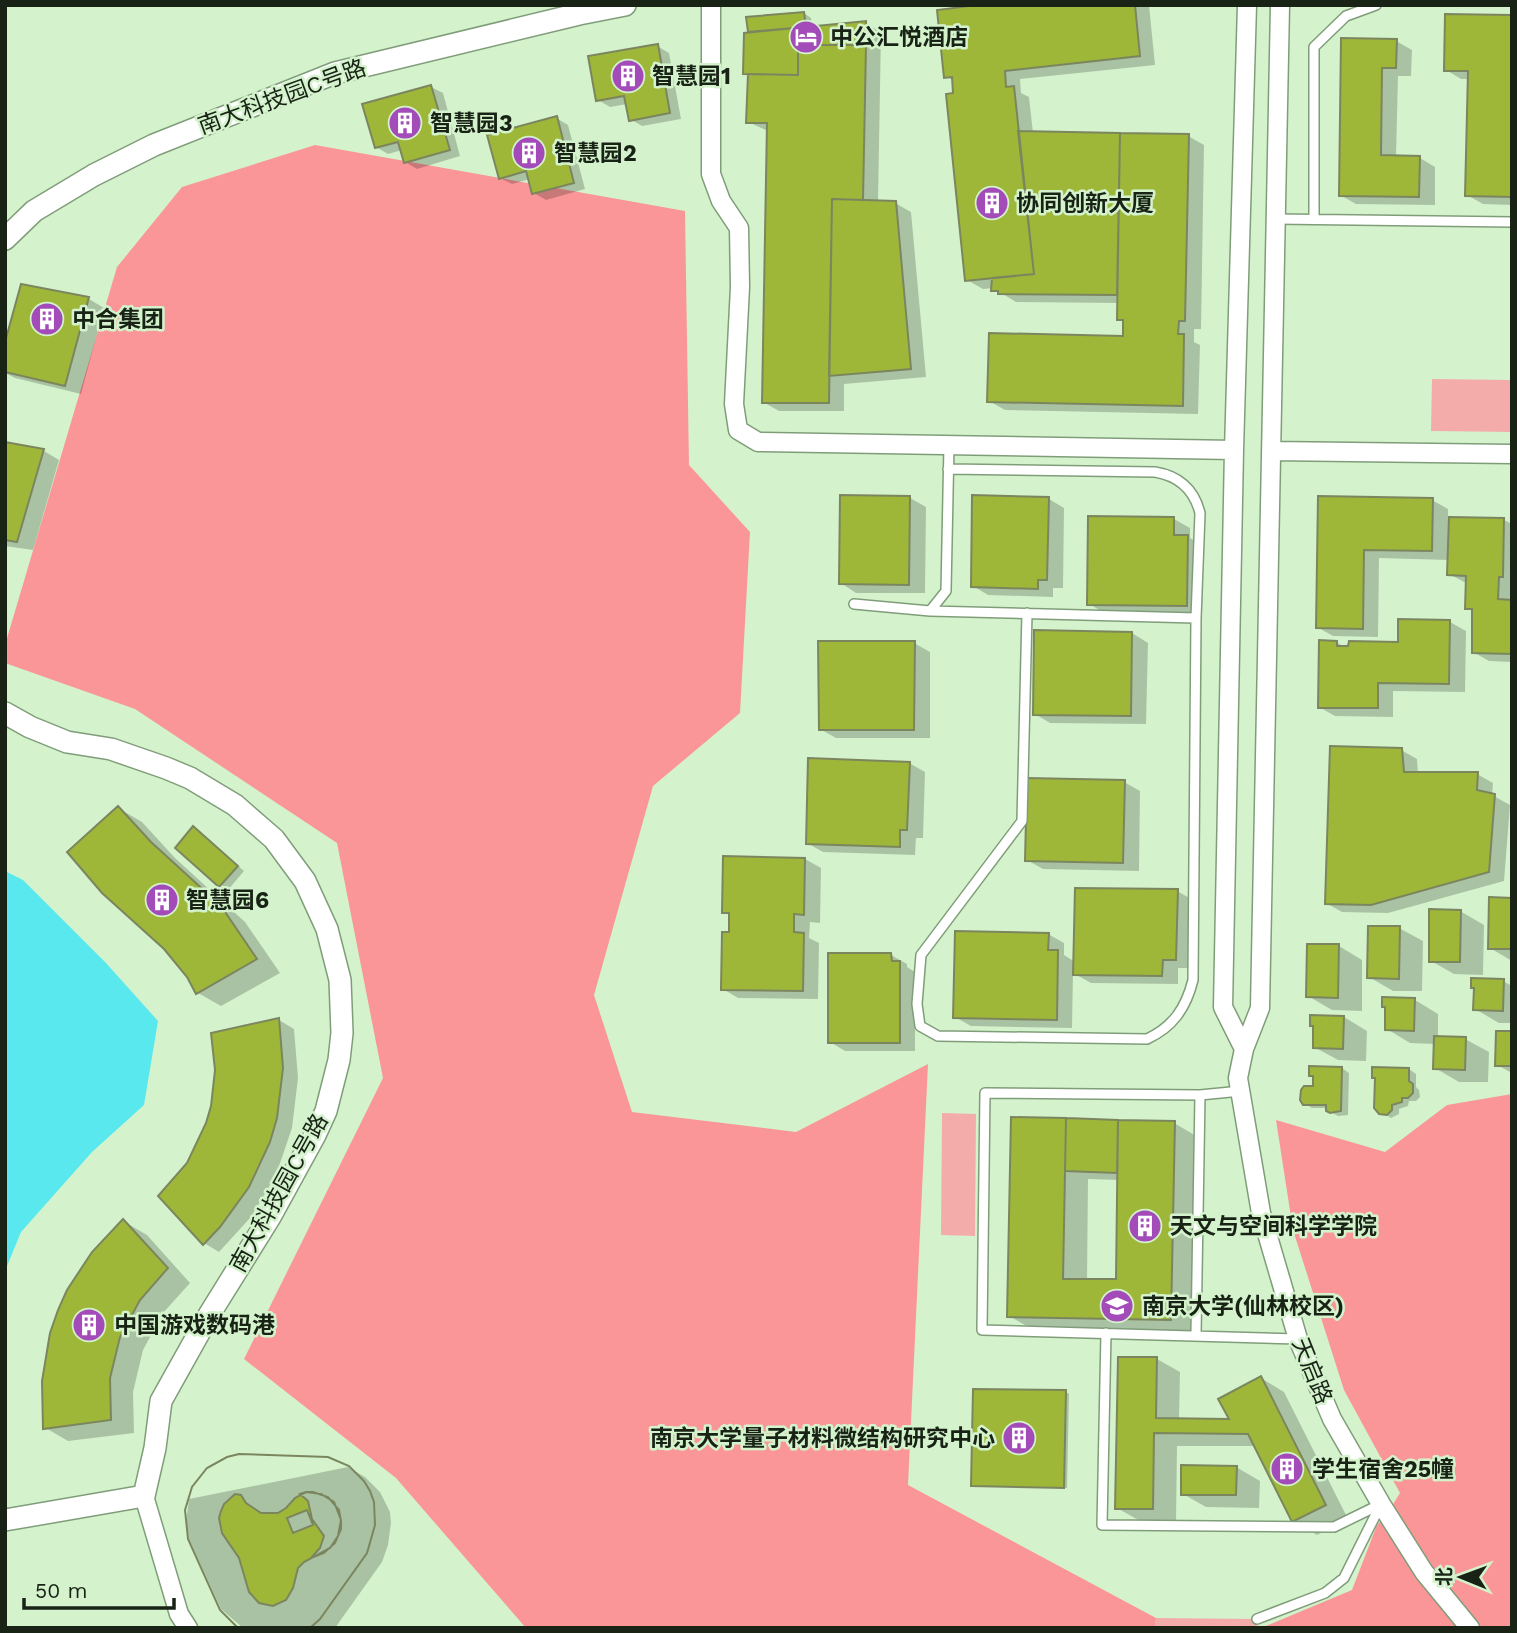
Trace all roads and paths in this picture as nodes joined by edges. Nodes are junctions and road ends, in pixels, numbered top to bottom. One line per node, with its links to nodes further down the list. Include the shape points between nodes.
1 (625, 5): 9 (street, 南大科技园C号路, via 335,73 154,145 94,175 34,211)
2 (711, 5): 10 (street, via 711,174 721,201 739,228 734,404 738,430 758,442)
3 (1247, 5): 11 (street)
4 (1280, 5): 6 (street)
5 (1376, 5): 7 (lane, via 1346,16 1314,47)
6 (1276, 219): 7 (lane); 12 (street)
7 (1314, 219): 8 (lane)
8 (1512, 222)
9 (5, 239)
10 (948, 445): 11 (street); 14 (lane)
11 (1234, 450): 20 (street, via 1223,1007)
12 (1271, 451): 13 (street); 20 (street, via 1260,1008)
13 (1512, 454)
14 (948, 469): 16 (lane, via 946,591); 18 (lane, via 1155,472 1173,477 1194,496 1200,513)
15 (854, 604): 16 (lane)
16 (930, 611): 17 (lane)
17 (1027, 613): 18 (lane); 18 (lane, via 1022,821 921,955 920,1026 938,1036 1147,1040 1167,1027 1184,1007 1192,980)
18 (1196, 618)
19 (5, 713): 26 (street, 南大科技园C号路, via 67,742 111,749 166,768 235,805 274,839 305,881 327,929 340,980 339,1060 326,1111 270,1217 161,1401)
20 (1244, 1049): 21 (street)
21 (1240, 1084): 22 (lane); 25 (street, 天启路, via 1261,1213)
22 (1200, 1096): 23 (lane, via 985,1093 982,1330); 24 (lane)
23 (1106, 1333): 24 (lane); 27 (lane, via 1102,1525 1334,1527)
24 (1196, 1335): 25 (lane)
25 (1298, 1339): 27 (street, 天启路, via 1332,1419)
26 (144, 1496): 28 (street); 30 (street, via 179,1614)
27 (1381, 1504): 29 (lane, via 1344,1578 1325,1593); 31 (street, 天启路, via 1424,1572)
28 (5, 1520)
29 (1257, 1619)
30 (188, 1628)
31 (1470, 1628)

